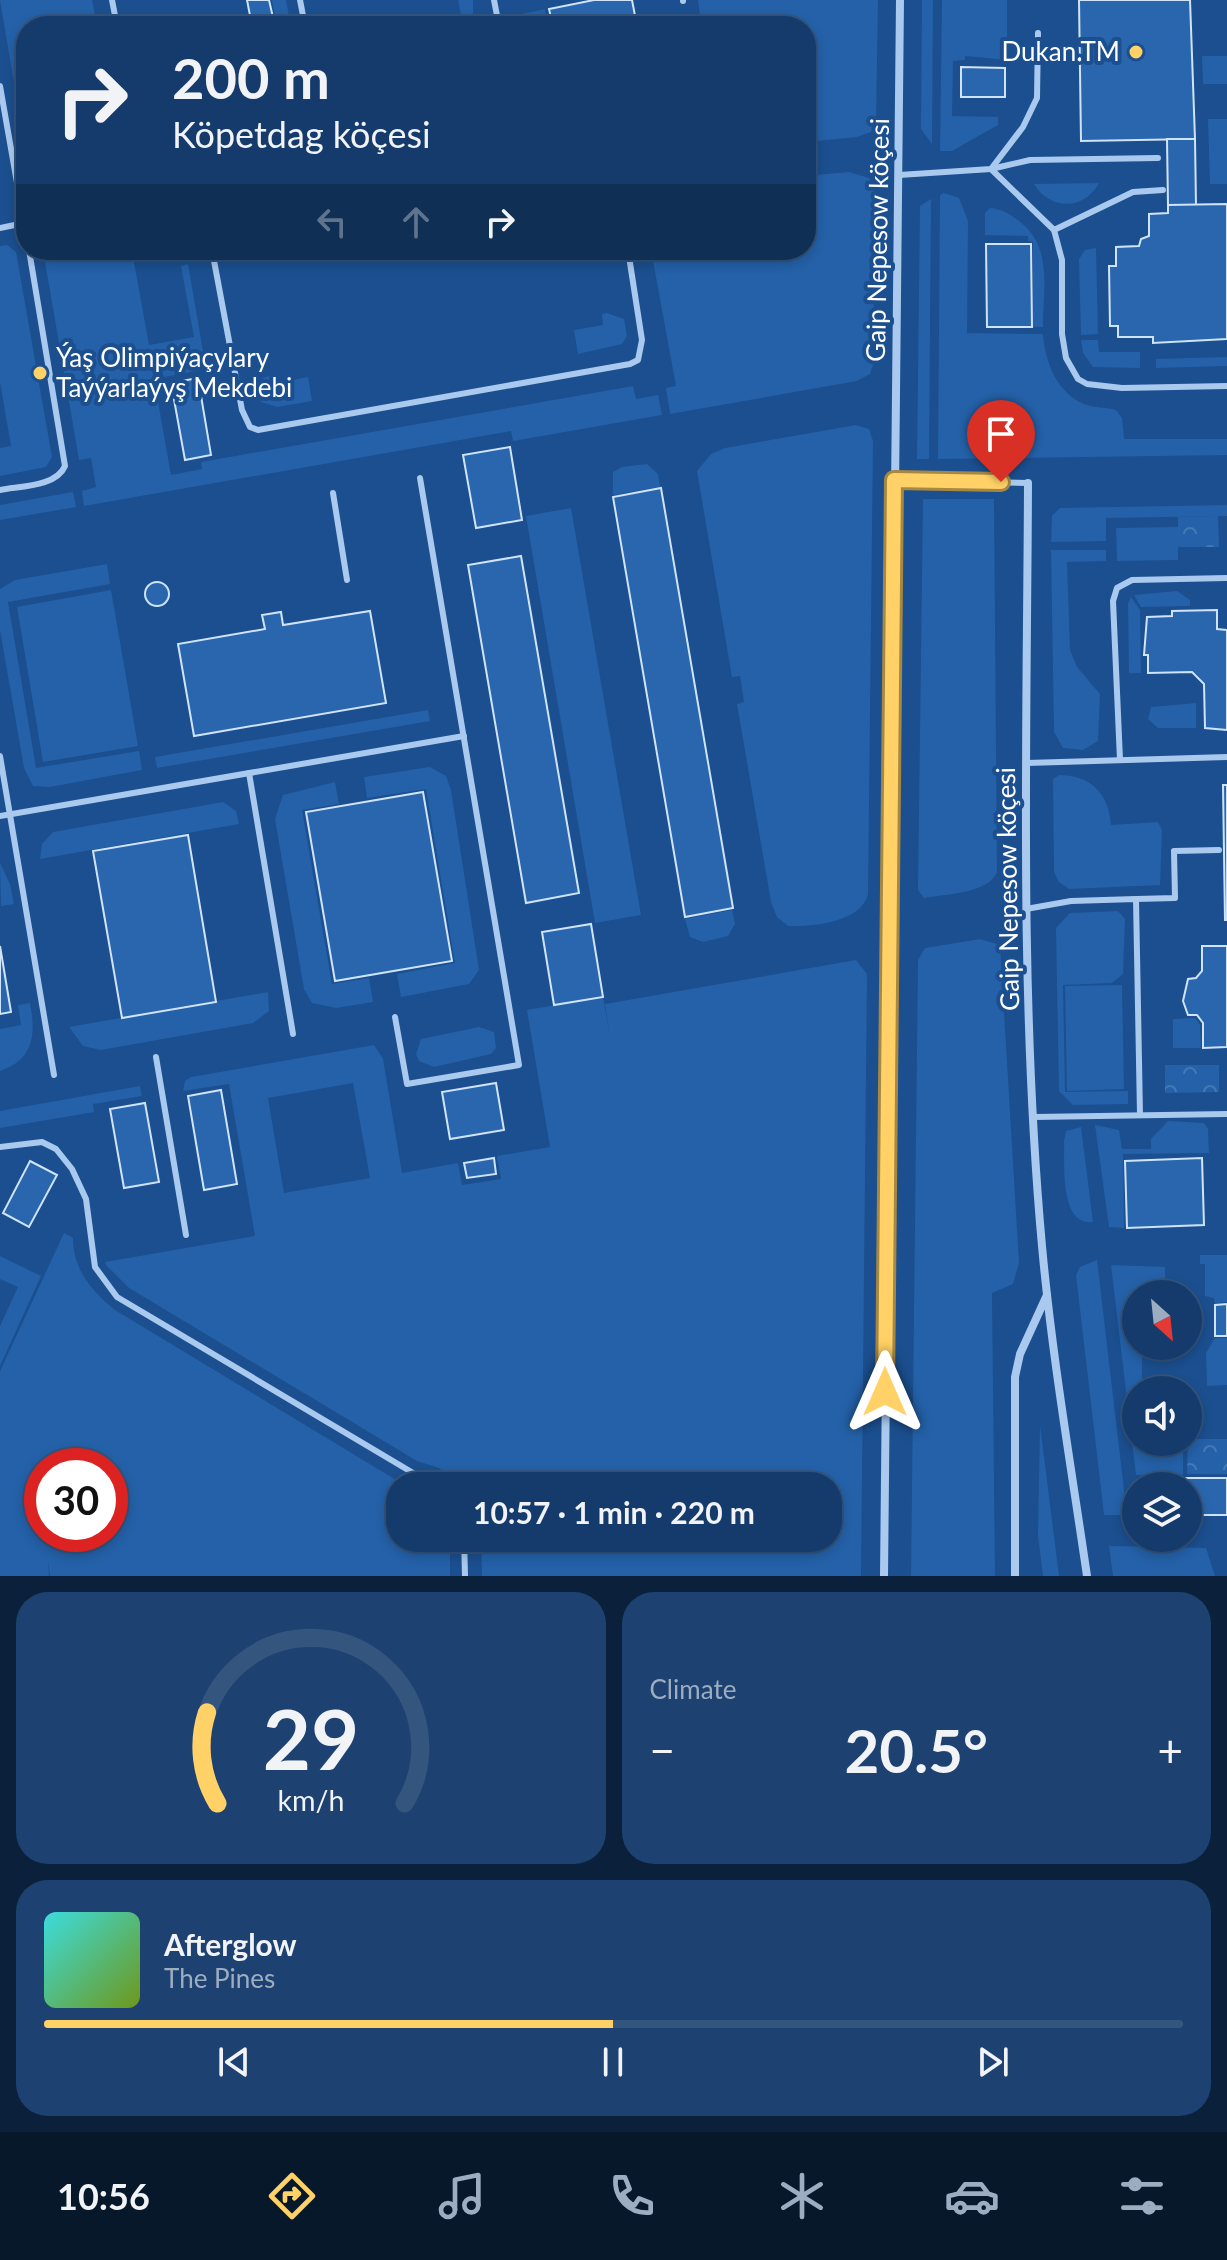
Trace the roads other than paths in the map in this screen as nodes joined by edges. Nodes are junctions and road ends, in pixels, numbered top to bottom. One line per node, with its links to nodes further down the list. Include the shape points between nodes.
1 (900, 0): 6 (street, Gaip Nepesow köçesi)
2 (1038, 33): 5 (lane, via 1037,98 1023,127)
3 (0, 86): 7 (lane)
4 (1158, 158): 5 (lane, via 1030,160)
5 (991, 169): 6 (lane); 9 (lane)
6 (899, 175): 15 (street, Gaip Nepesow köçesi)
7 (16, 177)
8 (1163, 190): 9 (lane, via 1133,192)
9 (1054, 230): 13 (lane, via 1062,260 1062,334 1066,358 1078,379 1122,388)
10 (31, 260): 17 (lane, via 65,466 48,481)
11 (214, 260): 12 (lane, via 242,410 250,427 258,430 630,364 638,360 642,340)
12 (630, 260)
13 (1227, 386)
14 (420, 478): 21 (lane)
15 (894, 480): 16 (lane); 45 (street, Gaip Nepesow köçesi)
16 (1028, 483): 25 (street, Gaip Nepesow köçesi)
17 (0, 490)
18 (333, 493): 20 (lane)
19 (1227, 578): 24 (lane, via 1132,580 1117,588 1113,601)
20 (347, 580)
21 (464, 736): 26 (lane); 32 (lane, via 519,1065 407,1084)
22 (0, 756): 27 (lane)
23 (1227, 757): 24 (lane)
24 (1120, 760): 25 (lane)
25 (1027, 763): 31 (street, Gaip Nepesow köçesi)
26 (249, 773): 27 (lane); 33 (lane)
27 (10, 814): 28 (lane); 35 (lane)
28 (0, 816)
29 (1219, 850): 30 (lane, via 1174,851 1175,898)
30 (1136, 899): 31 (lane); 37 (lane)
31 (1026, 909): 38 (street, Gaip Nepesow köçesi)
32 (395, 1017)
33 (293, 1034)
34 (156, 1057): 40 (lane)
35 (54, 1075)
36 (1227, 1114): 37 (lane)
37 (1140, 1115): 38 (lane)
38 (1034, 1117): 41 (street, Gaip Nepesow köçesi)
39 (0, 1147): 42 (lane, via 42,1142 56,1149 72,1169 86,1199 95,1267 117,1297)
40 (186, 1235)
41 (1047, 1295): 46 (street, Gaip Nepesow köçesi, via 1015,1377); 47 (street, Gaip Nepesow köçesi)
42 (411, 1472)
43 (464, 1552): 44 (lane)
44 (465, 1576)
45 (884, 1576)
46 (1015, 1576)
47 (1087, 1576)

